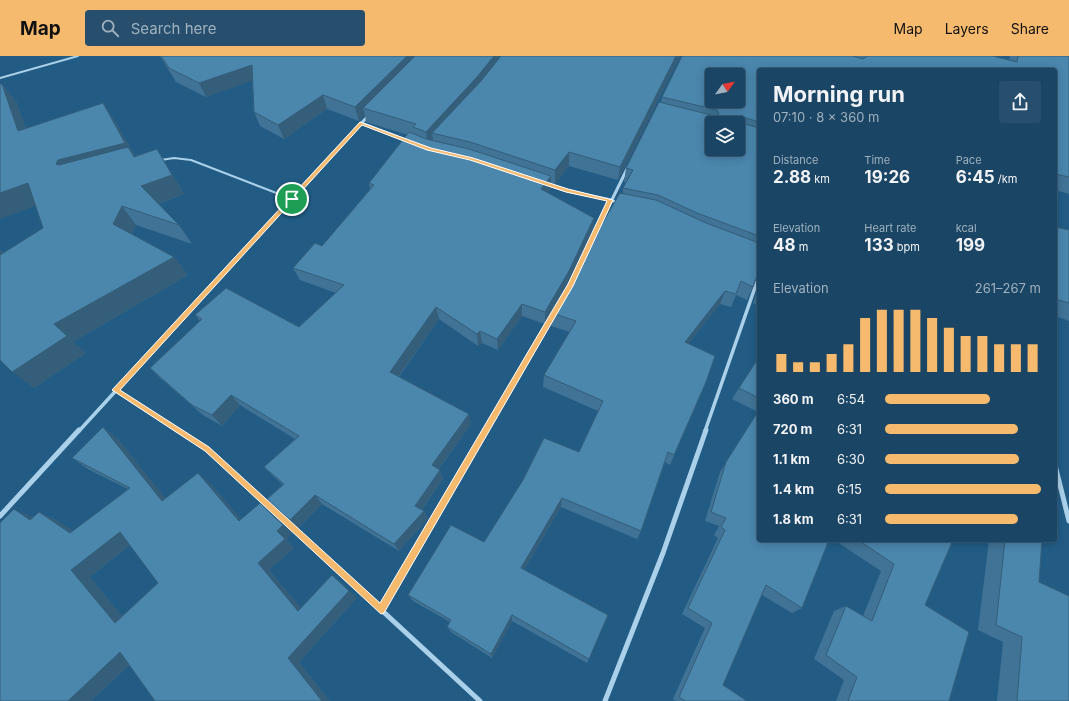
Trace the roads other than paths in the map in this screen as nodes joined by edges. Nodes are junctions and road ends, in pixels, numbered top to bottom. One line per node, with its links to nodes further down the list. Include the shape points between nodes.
1 (78, 56): 2 (lane)
2 (0, 78)
3 (372, 112): 4 (street)
4 (361, 123): 5 (street); 9 (street)
5 (416, 144)
6 (632, 159): 10 (street)
7 (158, 160): 9 (lane, via 191,160)
8 (539, 182): 10 (street)
9 (292, 199): 15 (street)
10 (610, 200): 11 (street); 12 (street)
11 (622, 205)
12 (597, 228)
13 (757, 282): 21 (street, via 663,553)
14 (555, 312): 19 (street)
15 (115, 390): 17 (street); 19 (street, via 207,449)
16 (1057, 473): 18 (street)
17 (0, 516)
18 (1069, 521)
19 (381, 610): 20 (street)
20 (480, 701)
21 (605, 701)

